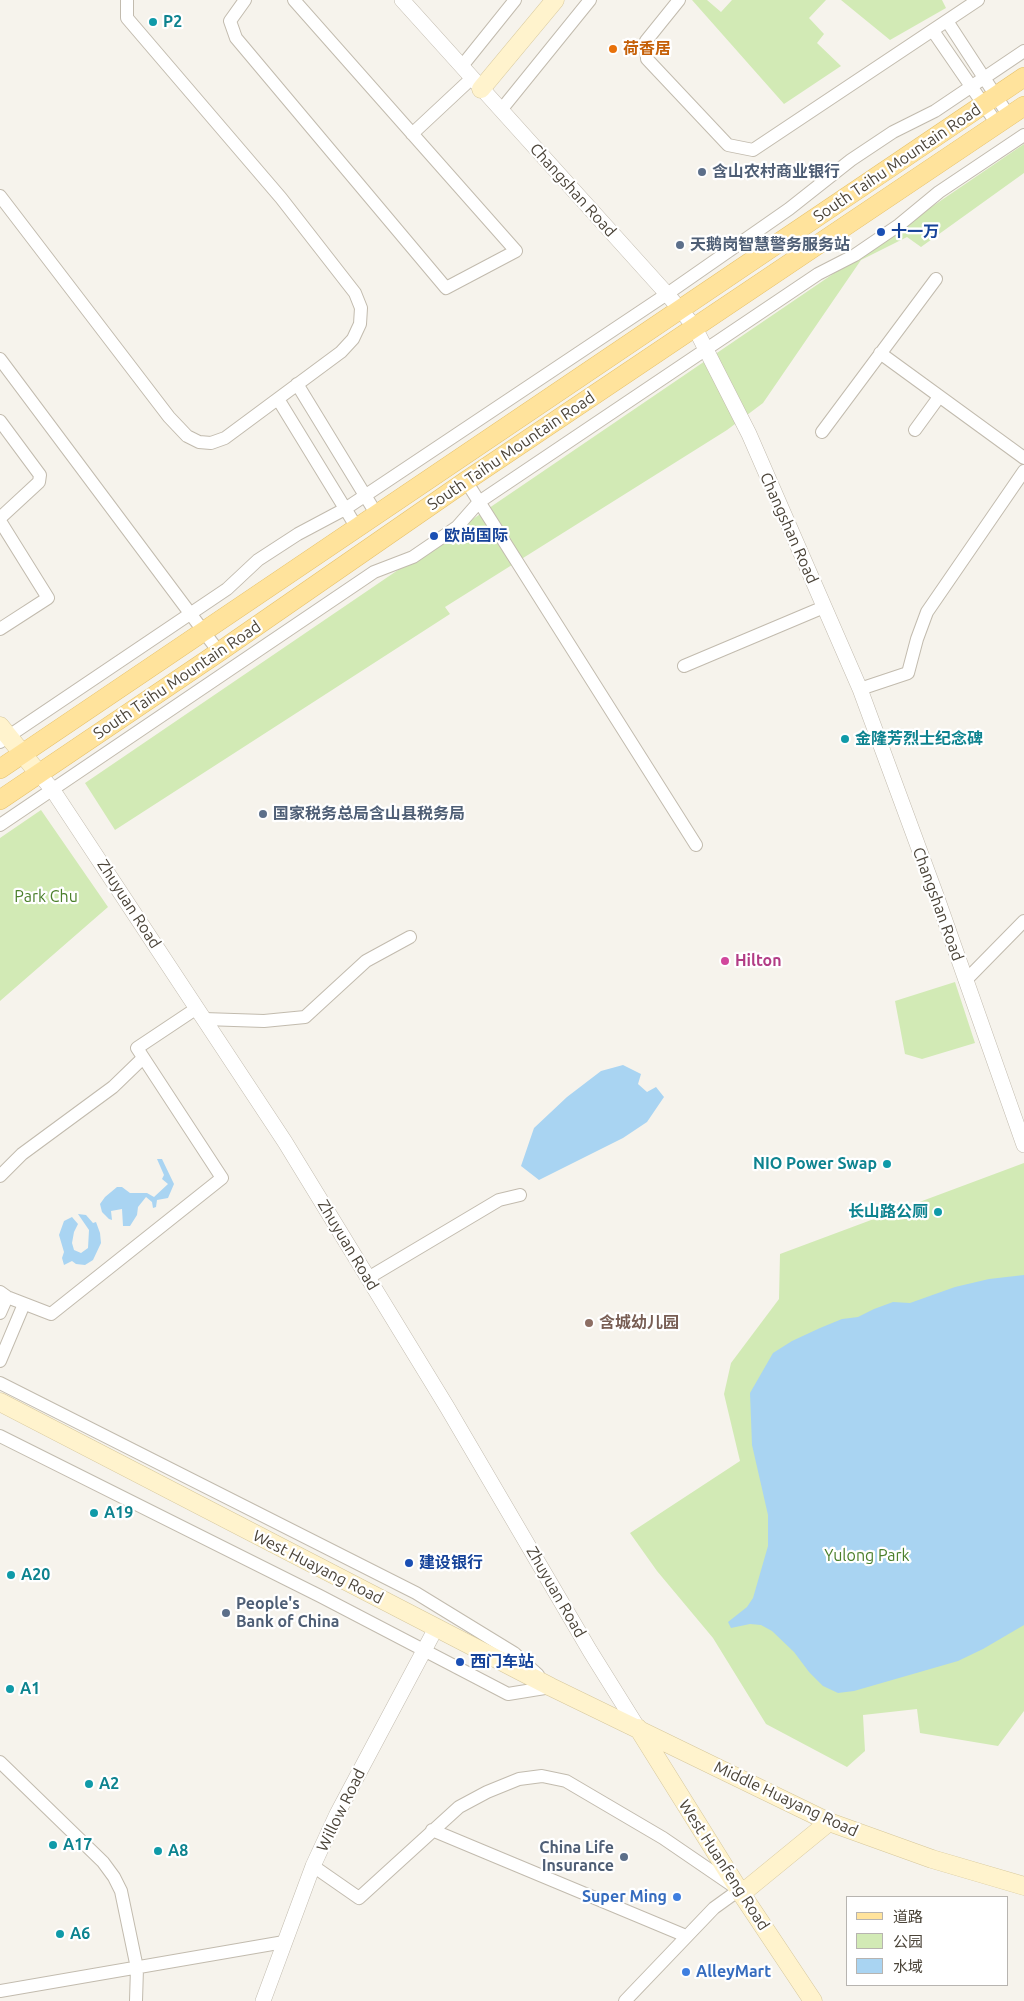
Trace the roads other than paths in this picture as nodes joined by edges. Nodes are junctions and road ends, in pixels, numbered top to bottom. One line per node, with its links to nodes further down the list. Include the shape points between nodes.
1 (127, 0): 31 (street, via 127,18 281,198 355,293 361,308 360,324 353,339 341,352)
2 (245, 0): 21 (street, via 230,20 236,38 446,288 516,251)
3 (294, 0): 21 (street)
4 (402, 0): 13 (street, Changshan Road)
5 (515, 0): 13 (street)
6 (555, 0): 16 (main road)
7 (590, 0): 19 (street)
8 (679, 0): 11 (street, via 646,41 647,59 728,145 753,150)
9 (978, 0): 10 (street)
10 (947, 21): 11 (street); 15 (street)
11 (932, 31): 17 (street)
12 (1024, 51): 15 (street)
13 (462, 66): 16 (street, Changshan Road)
14 (1024, 77): 18 (main road, South Taihu Mountain Road)
15 (984, 78): 17 (street); 18 (street)
16 (477, 83): 19 (street, Changshan Road); 21 (street)
17 (971, 86): 18 (street); 25 (street, via 851,160 789,209)
18 (990, 100): 20 (street); 26 (main road, South Taihu Mountain Road)
19 (501, 110): 25 (street, Changshan Road)
20 (1010, 115): 27 (main road, South Taihu Mountain Road)
21 (412, 134)
22 (1024, 135): 28 (street, via 855,255 818,274)
23 (0, 196): 33 (street, via 187,436 198,442 211,443 225,438)
24 (936, 279): 29 (street)
25 (667, 294): 26 (street, Changshan Road); 40 (street)
26 (680, 310): 27 (street, Changshan Road); 43 (main road, South Taihu Mountain Road)
27 (694, 326): 28 (street, Changshan Road); 39 (main road, South Taihu Mountain Road)
28 (706, 349): 41 (street); 46 (street, Changshan Road, via 748,434)
29 (880, 353): 32 (street); 36 (street)
30 (0, 359): 47 (street)
31 (297, 384): 33 (street); 40 (street)
32 (939, 397): 35 (street); 37 (street)
33 (278, 399): 42 (street)
34 (0, 421): 44 (street, via 40,475 39,482)
35 (915, 430)
36 (822, 432)
37 (1024, 458)
38 (1024, 471): 52 (street, via 927,612 916,638 908,674)
39 (466, 481): 41 (street); 50 (main road, South Taihu Mountain Road)
40 (365, 496): 42 (street); 43 (street)
41 (479, 502): 57 (street, via 457,527 428,547 413,557 374,572); 60 (street)
42 (345, 509): 45 (street); 47 (street, via 258,560 227,588)
43 (377, 515): 45 (main road, South Taihu Mountain Road)
44 (0, 520): 48 (street, via 48,598)
45 (357, 528): 49 (main road, South Taihu Mountain Road)
46 (824, 607): 51 (street); 52 (street, Changshan Road)
47 (190, 614): 49 (street); 53 (street)
48 (0, 629)
49 (204, 632): 50 (street); 54 (main road, South Taihu Mountain Road)
50 (219, 652): 56 (main road, South Taihu Mountain Road)
51 (684, 666)
52 (860, 689): 63 (street, Changshan Road)
53 (3, 735): 54 (main road)
54 (23, 754): 55 (main road, South Taihu Mountain Road); 56 (main road)
55 (0, 769)
56 (40, 774): 57 (street, Zhuyuan Road); 58 (main road, South Taihu Mountain Road)
57 (52, 790): 59 (street); 64 (street, Zhuyuan Road)
58 (0, 800)
59 (0, 825)
60 (696, 845)
61 (1024, 921): 63 (street)
62 (410, 937): 64 (street, via 366,960 306,1016 264,1021)
63 (966, 980): 66 (street, Changshan Road)
64 (201, 1013): 65 (street, via 137,1048); 69 (street, Zhuyuan Road)
65 (143, 1058): 67 (street, via 113,1087 22,1154); 71 (street, via 222,1178 50,1314)
66 (1024, 1145)
67 (0, 1176)
68 (520, 1196): 69 (street, via 499,1200)
69 (368, 1278): 80 (street, Zhuyuan Road)
70 (3, 1294): 71 (street); 72 (street)
71 (24, 1304): 73 (street)
72 (0, 1313)
73 (0, 1361)
74 (0, 1383): 79 (street, via 416,1592 514,1653)
75 (0, 1402): 77 (main road, West Huayang Road)
76 (0, 1436): 78 (street)
77 (436, 1628): 78 (street, Willow Road); 79 (main road, West Huayang Road)
78 (424, 1650): 79 (street, via 508,1694); 84 (street, Willow Road)
79 (551, 1687): 80 (main road, West Huayang Road)
80 (638, 1728): 82 (main road, Middle Huayang Road); 86 (main road, West Huanfeng Road)
81 (0, 1762): 89 (street, via 103,1862 114,1877 121,1890)
82 (829, 1822): 85 (main road, Middle Huayang Road, via 932,1859); 86 (main road)
83 (432, 1830): 84 (street, via 359,1898); 86 (street, via 460,1807 487,1792 519,1779 542,1776 566,1781 663,1838); 87 (street)
84 (313, 1866): 88 (street, Willow Road)
85 (1024, 1886)
86 (740, 1892): 87 (street, via 714,1908); 94 (main road, West Huanfeng Road)
87 (686, 1936): 93 (street)
88 (284, 1942): 89 (street); 92 (street, Willow Road)
89 (137, 1968): 90 (street); 91 (street)
90 (0, 1991)
91 (136, 2001)
92 (263, 2001)
93 (625, 2001)
94 (812, 2001)

